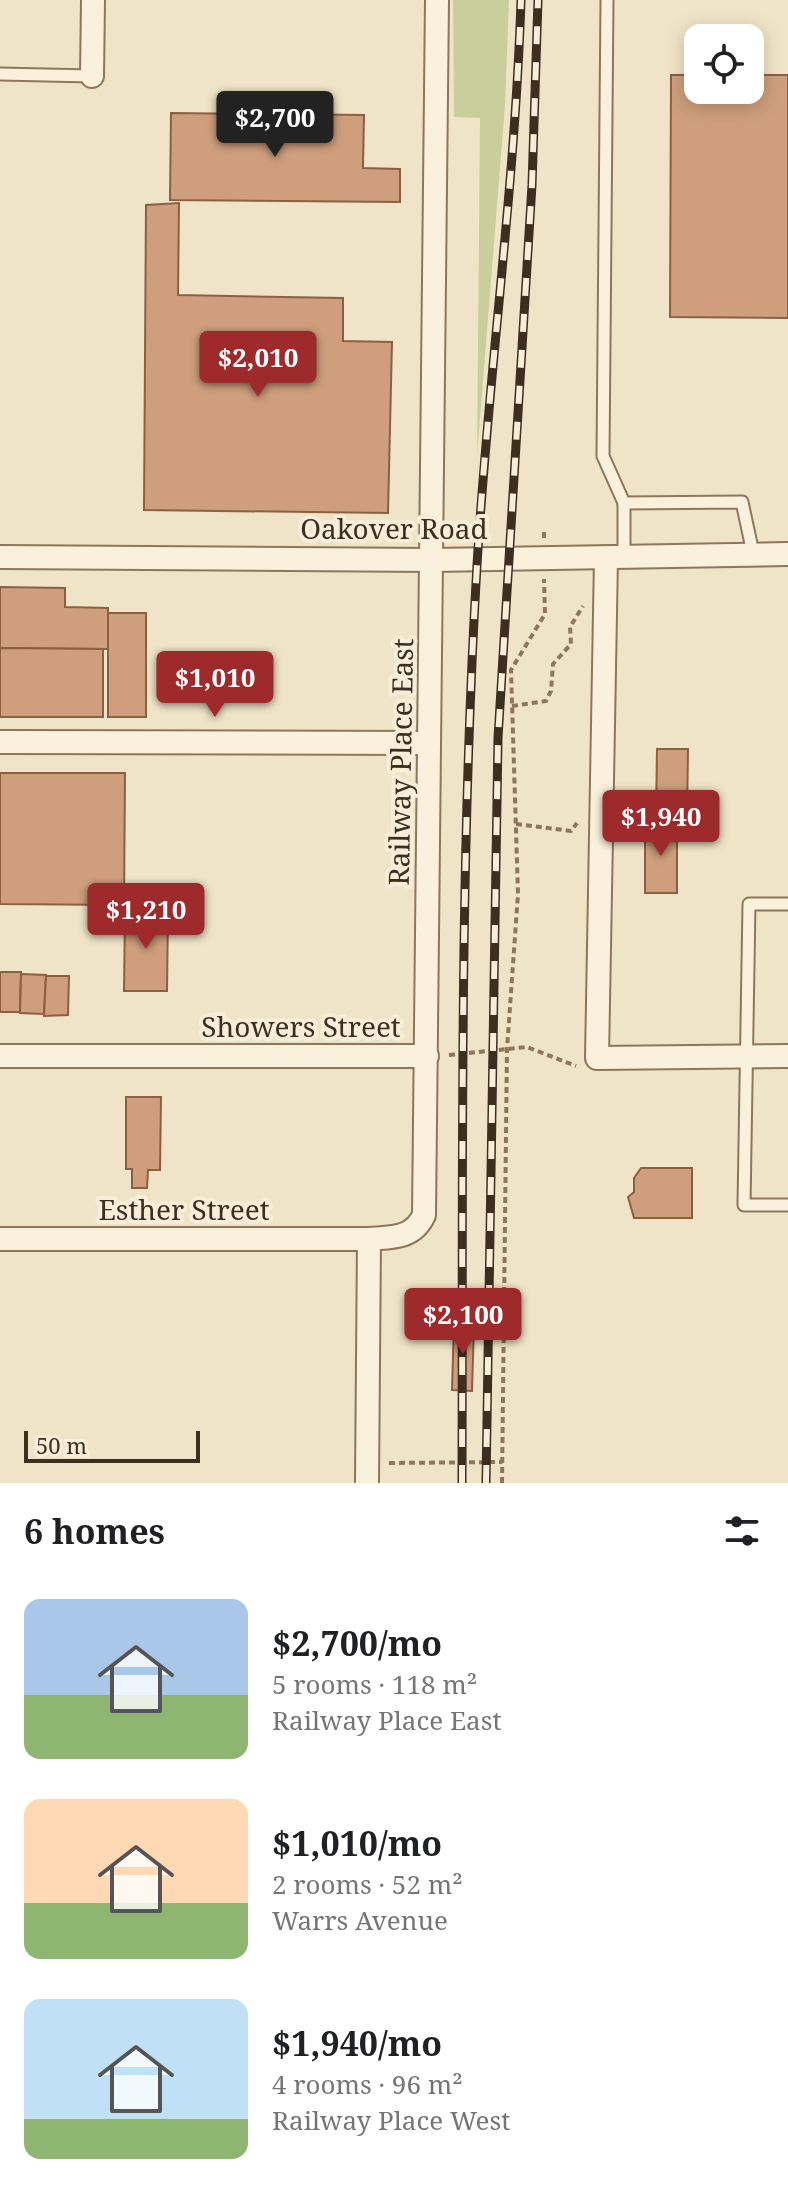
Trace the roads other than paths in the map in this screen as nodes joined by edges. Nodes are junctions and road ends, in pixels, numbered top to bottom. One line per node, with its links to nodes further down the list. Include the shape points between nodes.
1 (93, 0): 5 (street)
2 (437, 0): 11 (street, Railway Place East)
3 (607, 0): 6 (lane, via 602,451)
4 (0, 74): 5 (lane)
5 (92, 76)
6 (624, 503): 7 (lane, via 742,502); 10 (lane)
7 (753, 553): 8 (street, Oakover Road); 10 (street, Oakover Road)
8 (788, 554)
9 (0, 557): 11 (street, Oakover Road)
10 (615, 558): 11 (street, Oakover Road); 17 (street, via 590,1064)
11 (433, 560): 13 (street, Railway Place East)
12 (0, 742): 13 (street)
13 (429, 743): 16 (street, Railway Place East)
14 (788, 904): 17 (lane, via 749,904)
15 (0, 1056): 16 (street, Showers Street)
16 (427, 1056): 21 (street, Railway Place East, via 424,1215 406,1235)
17 (746, 1056): 18 (street); 19 (lane, via 744,1205)
18 (788, 1056)
19 (788, 1205)
20 (0, 1239): 21 (street, Esther Street)
21 (369, 1239): 22 (street)
22 (367, 1473)

